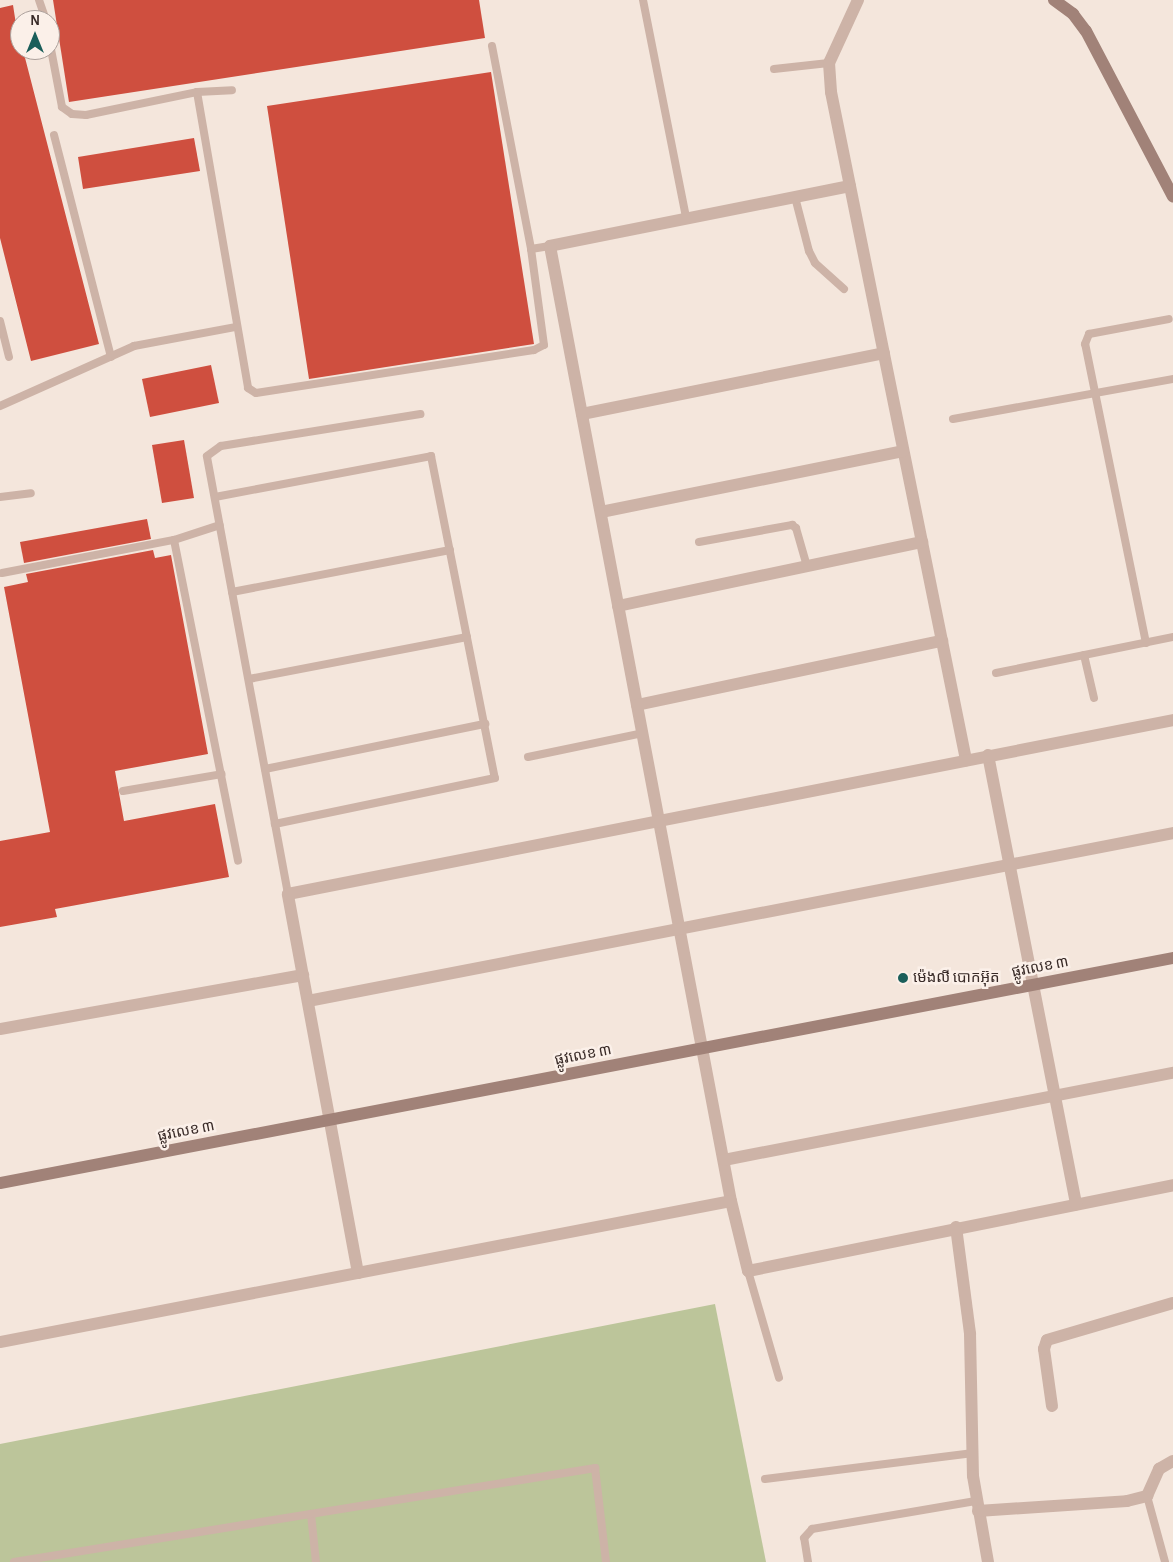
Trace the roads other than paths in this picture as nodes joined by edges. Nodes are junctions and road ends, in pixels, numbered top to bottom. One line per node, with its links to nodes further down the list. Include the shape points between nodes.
1 (643, 0): 14 (lane)
2 (858, 0): 6 (street)
3 (1059, 1): 13 (street, via 1086,31)
4 (492, 46): 16 (lane)
5 (53, 60): 9 (lane, via 62,108 72,114 86,115)
6 (829, 62): 7 (lane); 11 (street, via 831,92)
7 (774, 69)
8 (232, 90): 9 (lane)
9 (197, 92): 20 (lane)
10 (54, 135): 23 (lane)
11 (850, 186): 12 (street); 21 (street)
12 (794, 197): 14 (street); 17 (lane, via 815,263)
13 (1173, 197)
14 (686, 218): 15 (street)
15 (550, 246): 16 (lane); 28 (street)
16 (531, 249): 20 (lane, via 544,345 534,350 256,393 248,388)
17 (844, 289)
18 (1169, 319): 25 (lane, via 1089,334 1085,344)
19 (0, 321): 22 (lane)
20 (236, 327): 23 (lane, via 134,346)
21 (884, 354): 28 (street); 30 (street)
22 (9, 356)
23 (111, 357): 26 (lane)
24 (1173, 379): 25 (lane)
25 (1095, 393): 29 (lane); 47 (lane)
26 (0, 406)
27 (420, 414): 33 (lane, via 221,446 207,456)
28 (582, 414): 34 (street)
29 (953, 419)
30 (904, 451): 34 (street); 38 (street)
31 (30, 493): 32 (lane)
32 (0, 497)
33 (215, 497): 35 (lane); 39 (lane, via 431,456)
34 (600, 512): 43 (street)
35 (220, 525): 36 (lane); 42 (lane)
36 (174, 540): 41 (lane); 60 (lane)
37 (699, 542): 40 (lane, via 792,525 796,528)
38 (922, 542): 40 (street); 46 (street)
39 (450, 550): 42 (lane); 44 (lane)
40 (807, 566): 43 (street)
41 (2, 573)
42 (232, 592): 50 (lane)
43 (618, 606): 52 (street)
44 (467, 637): 50 (lane); 54 (lane)
45 (1173, 637): 47 (lane)
46 (942, 641): 52 (street); 58 (street)
47 (1146, 643): 48 (lane)
48 (1084, 655): 49 (lane); 51 (lane)
49 (996, 673)
50 (249, 679): 59 (lane)
51 (1094, 698)
52 (637, 705): 55 (street)
53 (1173, 720): 56 (street)
54 (485, 724): 59 (lane); 63 (lane, via 495,778)
55 (643, 733): 57 (lane); 62 (street)
56 (988, 755): 58 (street); 66 (street)
57 (528, 757)
58 (966, 760): 62 (street)
59 (265, 768): 63 (lane)
60 (222, 774): 61 (lane); 65 (lane)
61 (123, 791)
62 (659, 819): 67 (street); 68 (street)
63 (275, 824): 67 (lane)
64 (1173, 833): 66 (street)
65 (238, 861)
66 (1009, 865): 68 (street); 71 (street)
67 (288, 894): 70 (street)
68 (680, 929): 72 (street); 74 (street)
69 (1173, 958): 71 (street, ផ្លូវលេខ ៣)
70 (303, 975): 72 (street); 73 (street)
71 (1033, 985): 74 (street, ផ្លូវលេខ ៣); 76 (street)
72 (308, 1001): 77 (street)
73 (0, 1028)
74 (702, 1048): 77 (street, ផ្លូវលេខ ៣); 78 (street)
75 (1173, 1073): 76 (street)
76 (1055, 1096): 78 (street); 82 (street)
77 (330, 1120): 79 (street, ផ្លូវលេខ ៣); 85 (street)
78 (724, 1160): 81 (street)
79 (0, 1183)
80 (1173, 1185): 82 (street)
81 (732, 1201): 84 (street); 85 (street)
82 (1076, 1204): 83 (street)
83 (956, 1227): 84 (street); 90 (street, via 970,1334)
84 (748, 1271): 88 (lane)
85 (358, 1273): 87 (street)
86 (1173, 1303): 89 (street, via 1047,1340 1044,1349)
87 (0, 1342)
88 (779, 1378)
89 (1052, 1406)
90 (973, 1453): 92 (lane); 94 (street)
91 (1173, 1462): 93 (street, via 1159,1469)
92 (765, 1479)
93 (1147, 1496): 94 (street, via 1127,1501); 102 (lane)
94 (977, 1506): 100 (lane, via 812,1529 804,1538); 101 (street)
95 (311, 1514): 96 (lane); 98 (lane); 99 (lane, via 595,1468)
96 (64, 1558): 97 (lane)
97 (14, 1562)
98 (316, 1562)
99 (606, 1562)
100 (808, 1562)
101 (988, 1562)
102 (1165, 1562)

